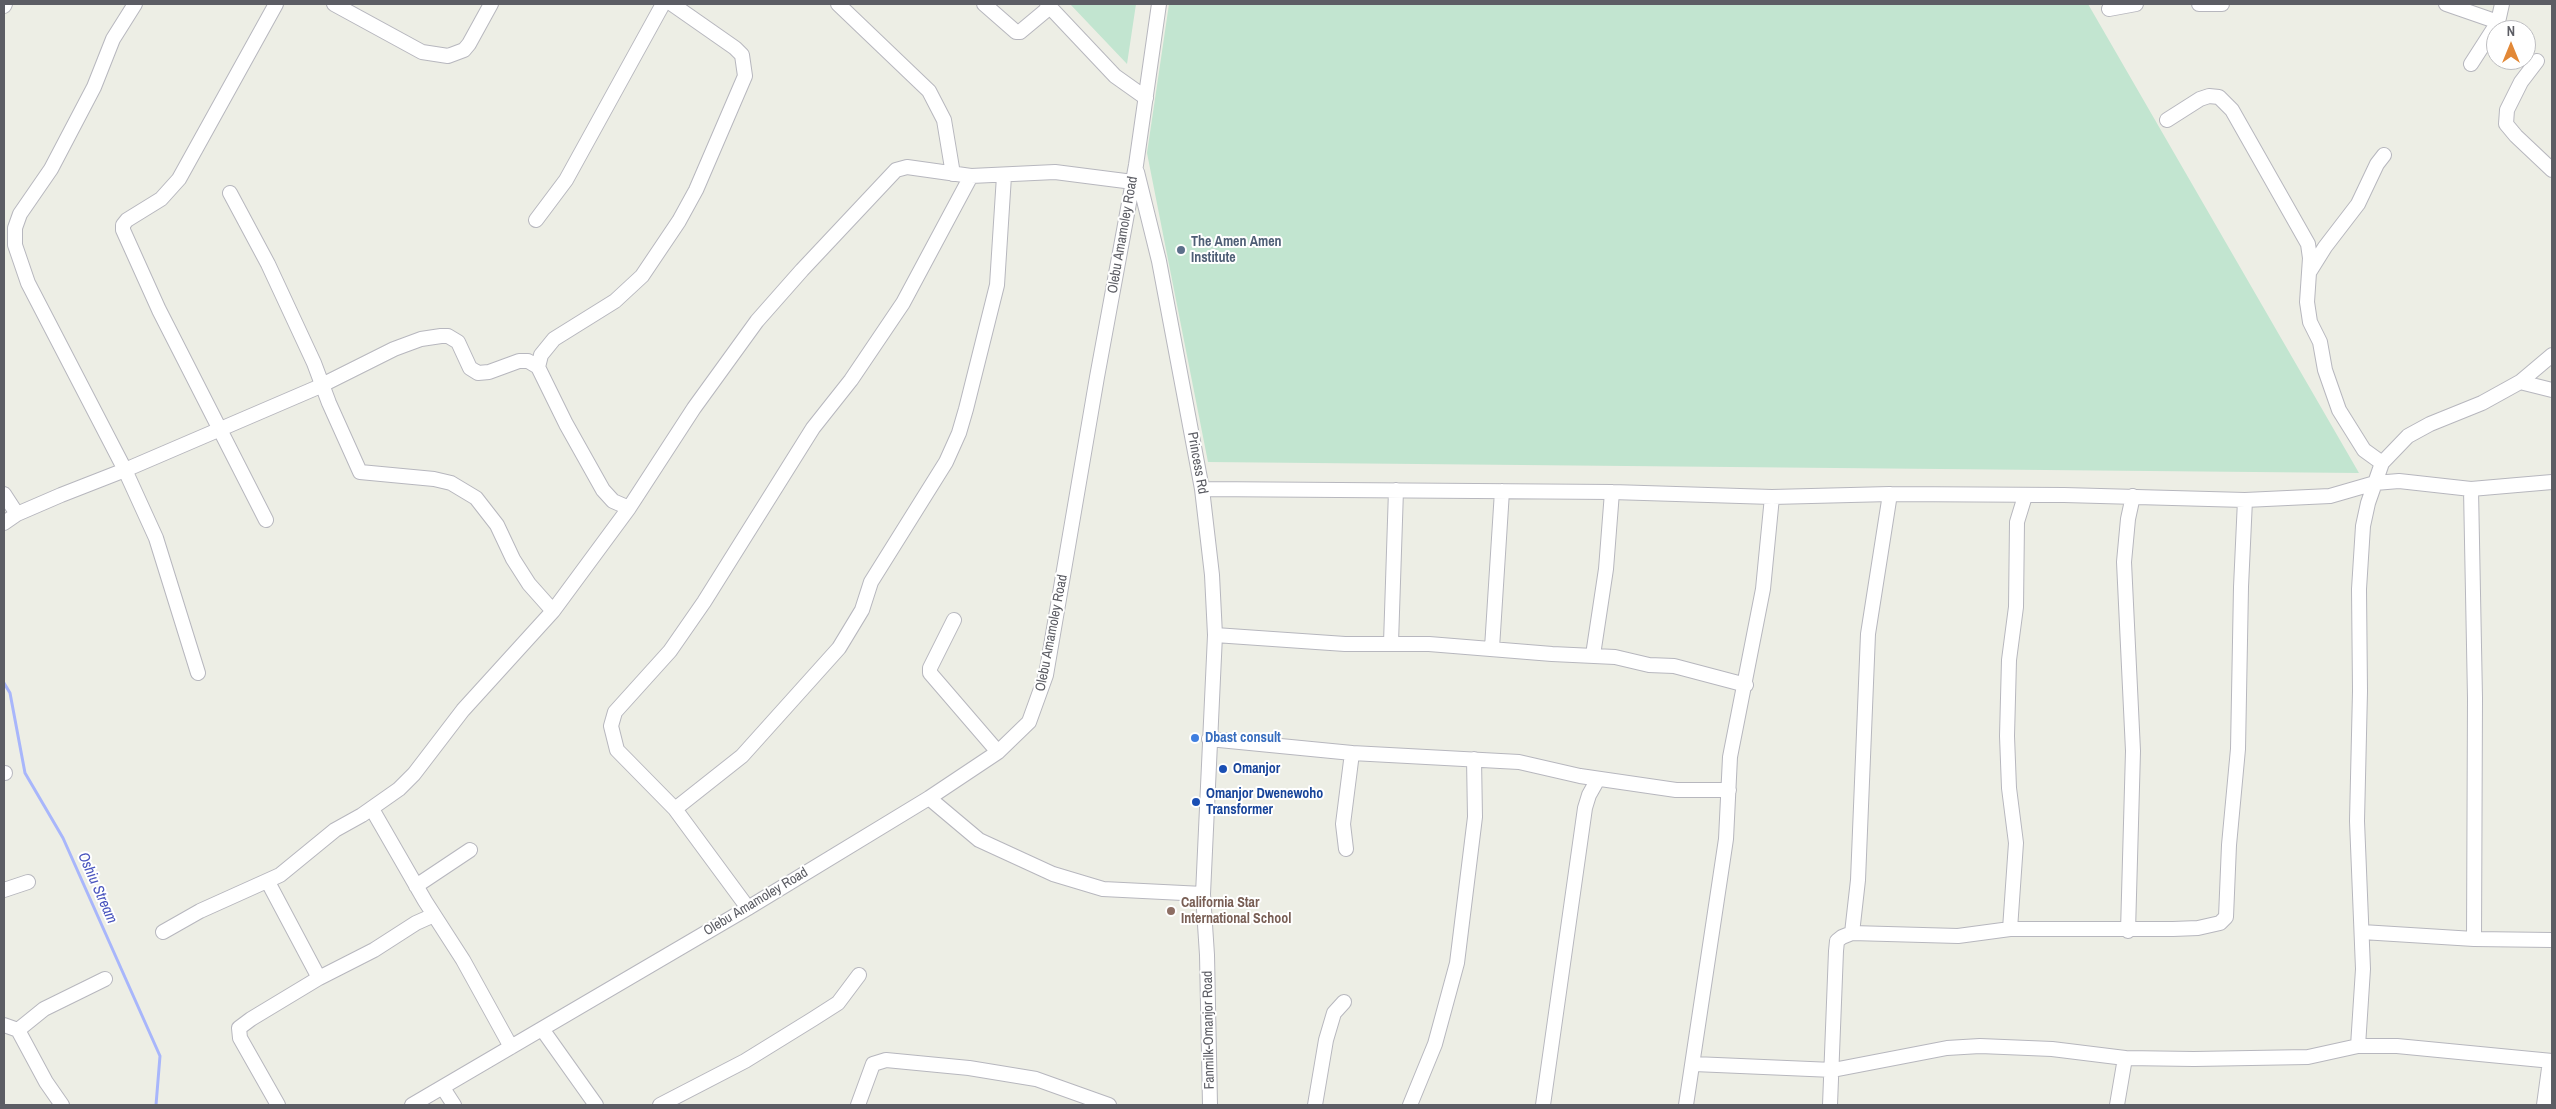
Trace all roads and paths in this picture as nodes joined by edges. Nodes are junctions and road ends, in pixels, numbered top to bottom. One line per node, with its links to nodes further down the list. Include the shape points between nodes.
1 (135, 4): 41 (street, via 113,39 94,87 55,160 20,214 15,228 15,245 28,283)
2 (276, 4): 39 (street, via 179,178 161,199 123,224 159,310)
3 (334, 4): 4 (street, via 422,52 448,56 464,50)
4 (491, 4)
5 (663, 4): 32 (street, via 566,180)
6 (672, 4): 35 (street, via 735,48 742,55 745,76 696,190 680,221 642,276 616,301 554,339 541,355)
7 (838, 4): 27 (street, via 929,91 944,120)
8 (984, 4): 15 (street, via 1016,32)
9 (1159, 4): 22 (street, Olebu Amamoley Road)
10 (2136, 4): 16 (street)
11 (2199, 4): 12 (street)
12 (2222, 4)
13 (2446, 4): 17 (street)
14 (2502, 4): 18 (street)
15 (1049, 6): 22 (street, via 1115,76)
16 (2109, 9)
17 (2492, 20)
18 (2498, 20)
19 (2486, 41): 21 (street)
20 (2537, 61): 26 (street, via 2521,82 2508,110 2506,124)
21 (2471, 64)
22 (1146, 98): 25 (street, Olebu Amamoley Road)
23 (2167, 120): 33 (street, via 2209,96 2219,97 2232,110 2308,244)
24 (2384, 155): 33 (street, via 2358,204)
25 (1136, 166): 30 (street, Olebu Amamoley Road); 45 (street, Princess Rd, via 1159,261)
26 (2552, 170)
27 (953, 174): 28 (street); 55 (street, via 907,167 889,176 757,321 694,408)
28 (971, 176): 29 (street); 75 (street, via 903,304 851,380 813,428 670,651 615,712 611,726 617,750)
29 (1004, 176): 30 (street, via 1056,172); 75 (street, via 997,285 964,417 946,462 871,582 862,610 839,648 742,756)
30 (1133, 182): 68 (street, Olebu Amamoley Road, via 1096,377 1046,675 1028,722)
31 (230, 192): 37 (street, via 268,264)
32 (536, 220)
33 (2308, 274): 40 (street, via 2310,322 2320,342 2325,370 2339,410 2364,450)
34 (2552, 355): 36 (street)
35 (538, 367): 37 (street, via 528,361 519,361 478,373 470,368 458,342 448,336 434,336 394,349); 55 (street, via 603,490 613,501)
36 (2520, 382): 38 (street); 40 (street, via 2482,403 2415,432 2398,444)
37 (322, 384): 39 (street); 59 (street, via 360,472 434,479 451,483 476,498 497,525 529,584)
38 (2552, 390)
39 (220, 430): 41 (street); 57 (street)
40 (2382, 463): 43 (street)
41 (125, 470): 56 (street); 65 (street, via 156,538)
42 (2552, 482): 44 (street)
43 (2375, 483): 44 (street, via 2408,482); 54 (street, via 2330,496); 88 (street, via 2363,526 2359,590 2357,821)
44 (2471, 488): 90 (street, via 2475,698)
45 (1202, 489): 46 (street); 61 (street, Princess Rd)
46 (1396, 490): 47 (street); 62 (street)
47 (1502, 491): 48 (street); 63 (street)
48 (1612, 492): 53 (street); 64 (street, via 1606,569)
49 (4, 494): 56 (street)
50 (1890, 494): 51 (street); 53 (street); 89 (street, via 1868,634 1858,880)
51 (2025, 496): 52 (street); 85 (street, via 2017,522 2016,607 2009,660 2008,779 2016,843)
52 (2134, 496): 54 (street); 86 (street, via 2124,562 2133,751)
53 (1772, 497): 66 (street, via 1763,589)
54 (2245, 500): 86 (street, via 2238,749 2226,917 2220,923 2198,928)
55 (629, 508): 59 (street)
56 (17, 514): 58 (street)
57 (266, 520)
58 (4, 523)
59 (553, 611): 74 (street, via 463,710 414,774)
60 (954, 620): 68 (street, via 930,672)
61 (1215, 635): 62 (street, via 1345,644); 67 (street, Princess Rd)
62 (1391, 643): 63 (street)
63 (1492, 648): 64 (street)
64 (1593, 655): 66 (street, via 1674,666)
65 (198, 673)
66 (1746, 685): 72 (street, via 1730,757)
67 (1209, 739): 69 (street); 82 (street, Princess Rd)
68 (998, 752): 73 (street, Olebu Amamoley Road)
69 (1352, 753): 70 (street); 76 (street, via 1343,824)
70 (1474, 759): 71 (street, via 1519,762); 116 (street, via 1475,817 1457,964 1435,1044)
71 (1598, 779): 72 (street, via 1676,790); 117 (street, via 1585,808)
72 (1729, 790): 103 (street, via 1726,839)
73 (929, 798): 82 (street, via 979,840 1053,874 1102,888); 83 (street, Olebu Amamoley Road)
74 (372, 809): 79 (street, via 335,830 306,856); 80 (street)
75 (675, 809): 83 (street)
76 (1346, 849)
77 (470, 850): 80 (street)
78 (28, 882): 81 (street)
79 (268, 882): 87 (street, via 200,911); 93 (street)
80 (416, 886): 84 (street)
81 (4, 890)
82 (1203, 894): 114 (street, Fanmilk-Omanjor Road)
83 (748, 908): 97 (street, Olebu Amamoley Road)
84 (434, 915): 93 (street); 100 (street)
85 (2010, 928): 86 (street); 89 (street, via 1958,936)
86 (2128, 931)
87 (163, 932)
88 (2362, 932): 90 (street); 99 (street)
89 (1852, 934): 104 (street, via 1838,941)
90 (2474, 939): 91 (street)
91 (2552, 940)
92 (859, 975): 111 (street, via 838,1003 745,1061)
93 (319, 978): 107 (street, via 240,1028 240,1038)
94 (105, 979): 98 (street, via 44,1009)
95 (1344, 1002): 115 (street, via 1334,1013 1326,1040)
96 (4, 1025): 98 (street)
97 (542, 1029): 100 (street, Olebu Amamoley Road); 110 (street)
98 (18, 1030): 106 (street)
99 (2358, 1046): 101 (street, via 2308,1057); 102 (street, via 2397,1046)
100 (511, 1047): 105 (street, Olebu Amamoley Road)
101 (2125, 1058): 104 (street, via 2052,1049 1980,1046 1947,1048); 120 (street)
102 (2551, 1061): 121 (street)
103 (1694, 1064): 104 (street); 118 (street)
104 (1833, 1070): 119 (street)
105 (443, 1088): 108 (street, Olebu Amamoley Road); 109 (street)
106 (62, 1105)
107 (278, 1105)
108 (412, 1105)
109 (454, 1105)
110 (596, 1105)
111 (660, 1105)
112 (858, 1105): 113 (street, via 874,1064 886,1060 1036,1079)
113 (1109, 1105)
114 (1210, 1105)
115 (1315, 1105)
116 (1410, 1105)
117 (1543, 1105)
118 (1686, 1105)
119 (1830, 1105)
120 (2117, 1105)
121 (2544, 1105)

